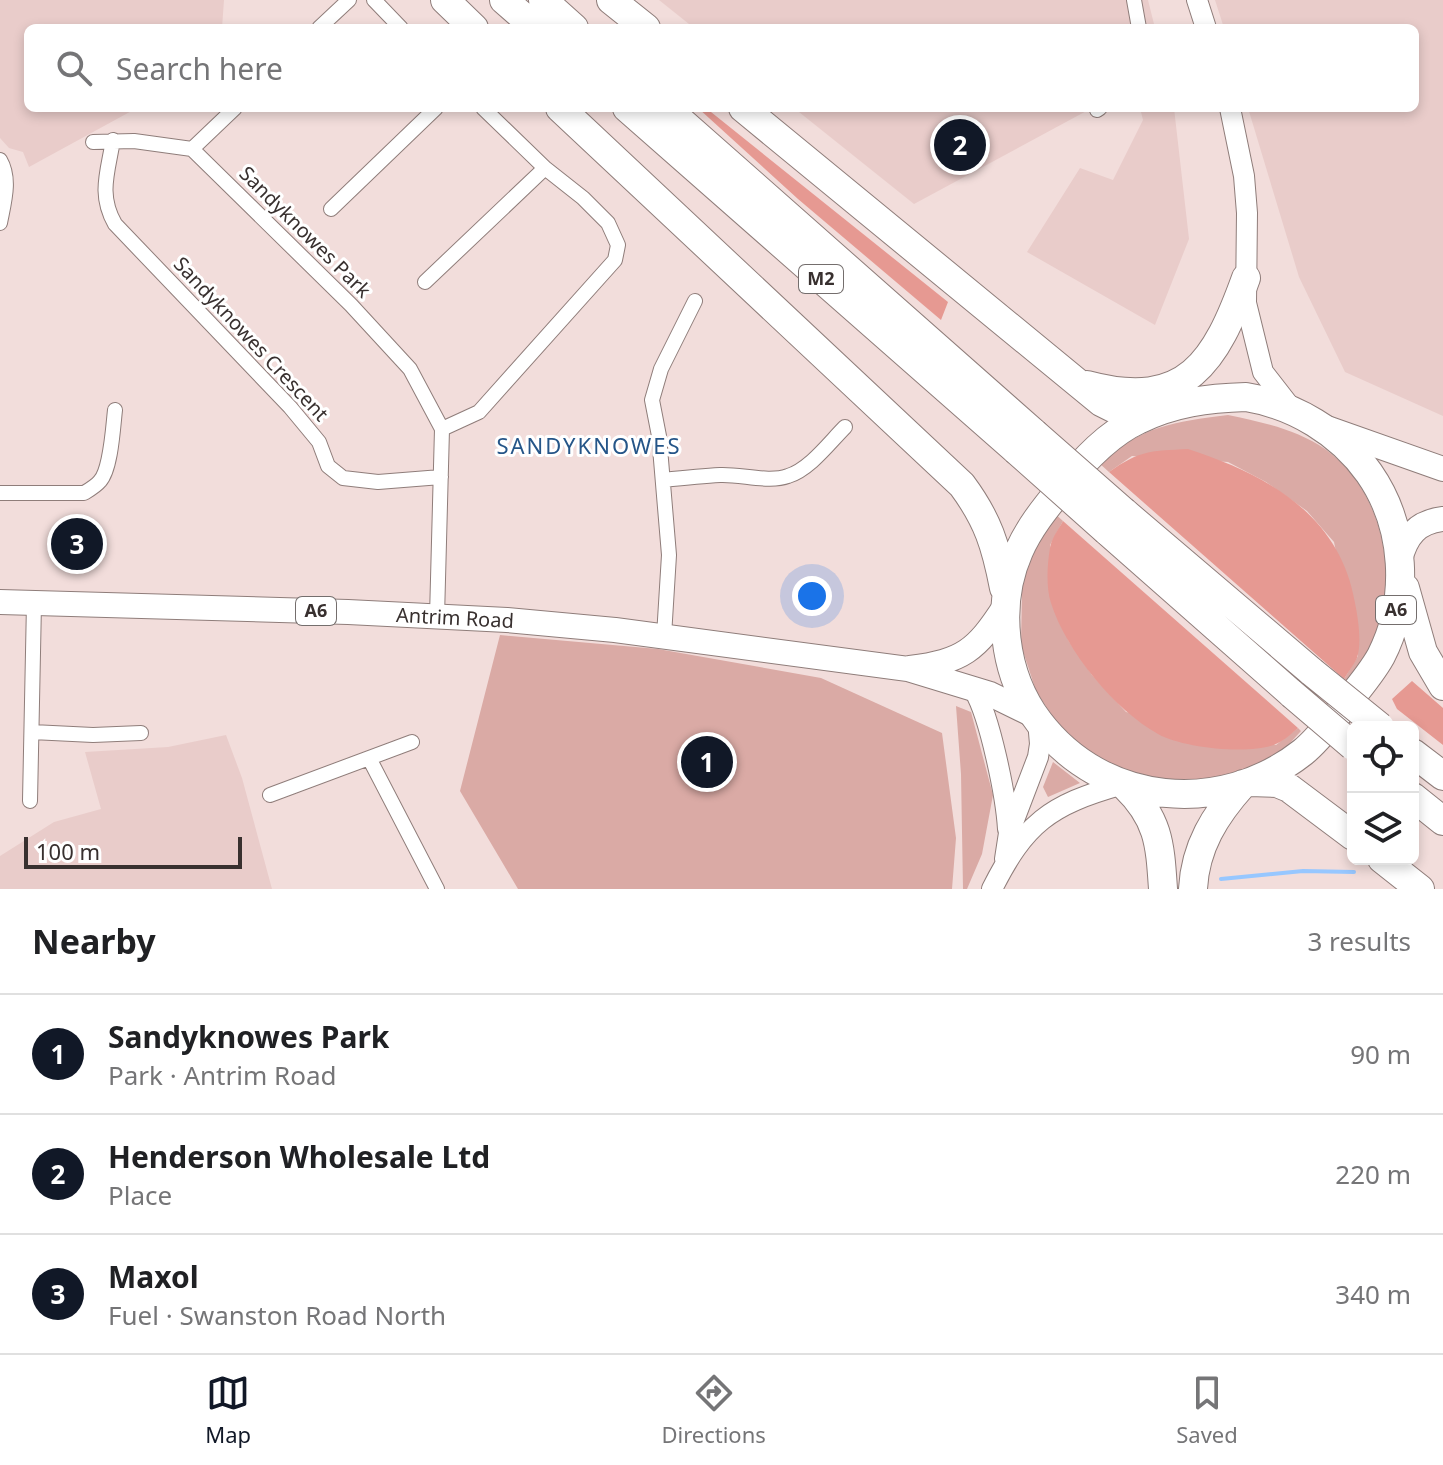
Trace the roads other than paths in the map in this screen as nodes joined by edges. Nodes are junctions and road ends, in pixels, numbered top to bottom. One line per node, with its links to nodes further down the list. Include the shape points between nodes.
1 (349, 0): 9 (street)
2 (374, 0): 10 (street)
3 (445, 0): 11 (highway)
4 (504, 0): 12 (highway)
5 (543, 0): 13 (highway)
6 (611, 0): 14 (highway)
7 (1134, 0): 15 (street)
8 (1197, 0): 16 (main road)
9 (323, 24)
10 (397, 24)
11 (470, 24)
12 (531, 24)
13 (570, 24)
14 (641, 24)
15 (1138, 24)
16 (1205, 24)
17 (231, 112): 27 (street)
18 (432, 112): 30 (street)
19 (487, 112): 29 (street)
20 (564, 112): 50 (highway, via 962,485 995,540)
21 (632, 112): 41 (highway, M2)
22 (670, 112): 41 (highway, M2)
23 (748, 112): 35 (highway)
24 (1231, 112): 33 (main road, via 1244,176)
25 (113, 140): 26 (street); 27 (street); 43 (street, Sandyknowes Crescent, via 104,185 106,208 115,224 290,407 319,442 328,466 343,478 378,482)
26 (93, 142)
27 (192, 149): 40 (street, Sandyknowes Park, via 410,369)
28 (3, 165): 31 (street, via 6,190)
29 (545, 168): 32 (street); 40 (street, via 608,223 618,245 615,260 479,412)
30 (331, 209)
31 (0, 223)
32 (425, 282)
33 (1246, 291): 35 (highway, via 1219,344 1177,384 1133,393); 37 (main road, via 1230,342 1203,377); 38 (main road, via 1263,372 1282,399)
34 (695, 301): 44 (street, via 661,369 652,400)
35 (1079, 383): 37 (highway, via 1123,413)
36 (115, 410): 45 (street, via 101,481 84,493)
37 (1160, 410): 38 (highway, A6, via 1246,397 1270,401); 50 (highway, A6, via 1098,447 1052,499 1018,553)
38 (1306, 418): 42 (main road, A6); 48 (highway, A6, via 1347,448 1372,477 1390,515)
39 (845, 427): 44 (street, via 791,476)
40 (442, 429): 43 (street)
41 (1025, 441): 47 (highway, M2, bridge)
42 (1443, 469)
43 (441, 477): 52 (street)
44 (663, 480): 53 (street, via 669,555)
45 (0, 493)
46 (1443, 519): 48 (main road, A6, via 1419,526 1408,536)
47 (1116, 521): 58 (highway, M2, bridge); 61 (highway, M2, bridge)
48 (1400, 564): 55 (highway, via 1414,628); 66 (highway, A6, via 1395,617 1372,670 1315,741 1287,763)
49 (0, 602): 51 (main road, Antrim Road / A6)
50 (1006, 602): 54 (main road, Antrim Road / A6, via 967,652 954,660); 57 (highway, A6, via 1008,649)
51 (34, 603): 52 (main road, Antrim Road / A6); 59 (street)
52 (437, 617): 53 (main road, Antrim Road / A6)
53 (664, 636): 54 (main road, Antrim Road / A6)
54 (908, 669): 56 (main road, Antrim Road / A6)
55 (1443, 686)
56 (974, 690): 57 (main road, Antrim Road / A6); 73 (main road)
57 (1036, 718): 67 (highway, A6, via 1064,750); 73 (main road, via 1040,744 1034,770)
58 (1373, 721)
59 (32, 732): 60 (street); 69 (street)
60 (141, 733)
61 (1347, 741)
62 (412, 742): 63 (street)
63 (369, 758): 68 (street); 76 (street)
64 (1419, 758): 65 (highway)
65 (1443, 776)
66 (1246, 783): 67 (highway, A6, via 1184,794); 72 (highway, via 1289,788); 79 (highway, via 1209,828)
67 (1123, 786): 75 (main road, via 1054,809 1027,832); 78 (highway, via 1143,805 1156,829)
68 (270, 795)
69 (30, 801)
70 (1419, 802): 71 (highway)
71 (1443, 821)
72 (1347, 832)
73 (1009, 833): 75 (main road)
74 (1390, 865): 80 (highway)
75 (1004, 866): 77 (main road)
76 (437, 889)
77 (992, 889)
78 (1163, 889)
79 (1193, 889)
80 (1420, 889)

